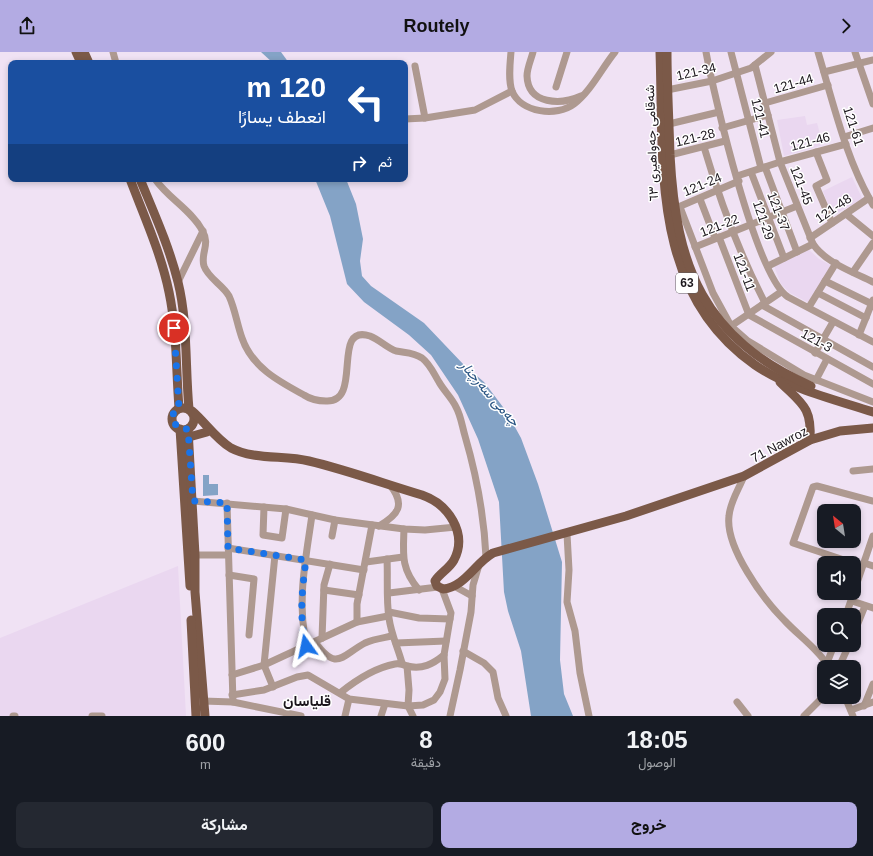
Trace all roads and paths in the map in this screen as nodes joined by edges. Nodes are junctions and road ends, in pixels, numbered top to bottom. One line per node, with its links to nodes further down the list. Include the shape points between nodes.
1 (511, 52): 22 (street)
2 (533, 52): 23 (street, via 527,75 529,85 535,94 542,99 555,102)
3 (567, 52): 20 (street)
4 (615, 52): 23 (street)
5 (660, 52): 87 (main road, شەقامی جەواهیری ٦٣ / 63, via 663,175 667,211 680,268 693,298 714,327 734,348)
6 (667, 52): 21 (main road, شەقامی جەواهیری ٦٣ / 63)
7 (706, 52): 18 (street, 121-29)
8 (731, 52): 16 (street, 121-41)
9 (771, 52): 14 (street, 121-34)
10 (855, 52): 13 (street)
11 (817, 53): 17 (street, 121-61)
12 (873, 60): 13 (street)
13 (858, 62): 17 (street); 25 (street)
14 (755, 64): 16 (street, 121-34); 24 (street, 121-45)
15 (415, 66): 28 (street)
16 (737, 72): 18 (street, 121-34); 30 (street, 121-41)
17 (824, 72): 19 (street, 121-61)
18 (712, 81): 21 (street, 121-34); 26 (street, 121-29)
19 (828, 85): 24 (street, 121-44); 34 (street, 121-61)
20 (556, 87)
21 (667, 90): 31 (main road, شەقامی جەواهیری ٦٣ / 63)
22 (512, 91): 23 (street, via 517,99 528,107 547,112 568,108); 28 (street, via 475,110)
23 (583, 95)
24 (765, 103): 27 (street, 121-45)
25 (873, 104)
26 (719, 112): 31 (street); 32 (street, 121-29)
27 (768, 115): 30 (street); 39 (street, 121-45)
28 (425, 118): 29 (street)
29 (408, 119)
30 (749, 120): 32 (street); 40 (street, 121-41)
31 (669, 124): 38 (main road, شەقامی جەواهیری ٦٣ / 63)
32 (722, 128): 35 (street, 121-29)
33 (873, 128): 34 (street, 121-46)
34 (845, 140): 37 (street, 121-46); 48 (street, 121-61)
35 (725, 141): 36 (street, 121-28); 42 (street, 121-29)
36 (704, 147): 38 (street, 121-28); 46 (street)
37 (816, 152): 39 (street, 121-46); 55 (street, via 827,180 816,186)
38 (670, 155): 51 (main road, شەقامی جەواهیری ٦٣ / 63)
39 (780, 162): 40 (street, 121-46); 50 (street, 121-45)
40 (763, 168): 41 (street, 121-24); 52 (street, 121-41)
41 (751, 172): 42 (street, 121-24); 54 (street, 121-37)
42 (738, 179): 46 (street, 121-24); 56 (street, 121-29)
43 (131, 182): 92 (main road, via 169,291 173,313)
44 (141, 182): 70 (main road, via 166,243)
45 (157, 182): 57 (street)
46 (717, 192): 47 (street, 121-24); 58 (street)
47 (700, 198): 51 (street, 121-24); 60 (street, 121-11)
48 (869, 198): 49 (street, 121-61); 53 (street, 121-48)
49 (873, 205)
50 (797, 206): 52 (street, 121-22); 61 (street, 121-45)
51 (677, 208): 63 (street); 80 (main road, شەقامی جەواهیری ٦٣ / 63, via 683,249 696,286 711,311)
52 (783, 212): 54 (street, 121-22); 64 (street, 121-41)
53 (846, 214): 55 (street, 121-48); 59 (street)
54 (769, 218): 56 (street, 121-22); 65 (street, 121-37)
55 (832, 224): 61 (street, 121-48)
56 (752, 225): 58 (street, 121-22); 67 (street, 121-29)
57 (203, 231): 70 (street); 123 (street, via 207,243 204,267 228,294 242,340 250,356 264,371 304,395 313,400 326,401 340,396 344,389 350,343 360,335 372,337 397,351 410,352 425,361 460,416 480,491 485,529)
58 (733, 231): 60 (street, 121-22); 75 (street, via 748,272)
59 (873, 236)
60 (717, 238): 63 (street, 121-22); 77 (street, 121-11)
61 (812, 241): 64 (street, 121-48); 66 (street, 121-45, via 819,252)
62 (873, 243): 68 (street)
63 (695, 247): 80 (street)
64 (796, 252): 65 (street, 121-48)
65 (784, 258): 67 (street, 121-48)
66 (836, 263): 68 (street, 121-45); 69 (street)
67 (768, 266): 72 (street, 121-29)
68 (853, 272): 71 (street, 121-45)
69 (825, 281): 73 (street); 74 (street)
70 (178, 282): 93 (main road)
71 (873, 282)
72 (781, 292): 75 (street); 76 (street)
73 (818, 293): 76 (street); 78 (street)
74 (872, 302): 78 (street)
75 (764, 304): 77 (street); 82 (street)
76 (809, 307): 79 (street)
77 (749, 315): 80 (street); 84 (street, 121-3)
78 (866, 318): 81 (street)
79 (834, 322): 81 (street); 82 (street)
80 (729, 327): 88 (street, via 748,341); 91 (main road, شەقامی جەواهیری ٦٣ / 63, via 756,355 779,371 815,388)
81 (859, 335): 83 (street)
82 (823, 339): 84 (street); 86 (street)
83 (873, 342)
84 (815, 353): 85 (street, 121-3)
85 (827, 359): 88 (street); 89 (street, 121-3)
86 (873, 367)
87 (773, 376): 94 (main road, شەقامی جەواهیری ٦٣ / 63, via 794,386); 98 (main road, via 801,403 809,415)
88 (816, 380): 90 (street)
89 (873, 384)
90 (873, 402)
91 (873, 407)
92 (179, 408): 93 (main road); 96 (main road, via 173,414 172,421)
93 (190, 410): 96 (main road, via 195,416); 97 (main road)
94 (873, 412)
95 (873, 428): 98 (main road, 71 Nawroz, via 840,432)
96 (187, 430): 97 (main road, via 207,432); 103 (main road); 173 (main road)
97 (216, 436): 102 (main road, via 242,452 308,461)
98 (810, 440): 101 (main road, 71 Nawroz)
99 (873, 469): 100 (street)
100 (853, 471)
101 (744, 476): 113 (main road, 71 Nawroz); 154 (street, via 729,515 729,532 736,551 775,611)
102 (390, 485): 110 (street, via 398,497 399,506 392,517); 111 (main road, via 435,500 447,511)
103 (193, 501): 105 (street); 117 (main road)
104 (873, 501): 119 (street, via 813,487 793,543)
105 (227, 503): 106 (street); 116 (street)
106 (264, 507): 107 (street); 107 (street, via 263,535 282,538)
107 (286, 509): 108 (street)
108 (312, 515): 109 (street); 122 (street)
109 (336, 520): 110 (street); 114 (street)
110 (375, 525): 112 (street); 124 (street)
111 (456, 527): 112 (street); 131 (main road, via 459,538 456,553 450,566 435,580 435,584)
112 (404, 529): 120 (street)
113 (565, 535): 123 (main road, 71 Nawroz, via 495,553); 181 (street, via 569,570 567,602 575,631)
114 (332, 536)
115 (873, 536): 126 (street)
116 (228, 551): 117 (street); 118 (street); 129 (street)
117 (195, 555): 163 (main road, via 195,592)
118 (275, 555): 122 (street); 156 (street)
119 (833, 556)
120 (403, 557): 121 (street); 133 (street, via 407,574)
121 (387, 559): 124 (street); 134 (street)
122 (306, 560): 125 (street); 151 (street, via 301,604)
123 (483, 560): 130 (main road); 136 (street, via 474,581)
124 (366, 562): 128 (street)
125 (330, 564): 128 (street); 132 (street)
126 (863, 565): 127 (street); 137 (street)
127 (873, 566)
128 (364, 570): 135 (street)
129 (229, 575): 145 (street, via 254,579); 157 (street)
130 (454, 586): 131 (main road); 136 (street)
131 (440, 588): 133 (street); 143 (street, via 451,610)
132 (324, 590): 135 (street); 147 (street)
133 (419, 590): 134 (street)
134 (389, 594): 141 (street)
135 (359, 595): 144 (street)
136 (472, 596): 152 (street)
137 (852, 601): 138 (street); 139 (street)
138 (865, 606): 140 (street); 142 (street)
139 (849, 608)
140 (873, 608)
141 (389, 614): 143 (street); 144 (street); 146 (street)
142 (861, 615)
143 (450, 619): 148 (street)
144 (357, 622): 147 (street)
145 (249, 635)
146 (392, 636): 149 (street, via 371,641 347,657 336,659 324,654); 150 (street)
147 (322, 638): 149 (street)
148 (446, 641): 150 (street); 153 (street)
149 (315, 642): 151 (street)
150 (396, 643): 155 (street)
151 (306, 646): 156 (street)
152 (464, 651): 179 (street); 180 (street, via 484,663 493,672 498,698)
153 (444, 655): 155 (street, via 430,665 420,667); 168 (street, via 445,679 437,697 423,704)
154 (823, 660)
155 (404, 664): 160 (street, via 384,667 360,678); 168 (street, via 409,690)
156 (264, 665): 157 (street); 159 (street)
157 (232, 675): 161 (street)
158 (873, 684): 169 (street)
159 (273, 687): 160 (street, via 308,675); 161 (street)
160 (340, 693): 162 (street)
161 (232, 698): 163 (street); 175 (street)
162 (349, 699): 167 (street); 176 (street)
163 (203, 701): 174 (main road)
164 (737, 702): 182 (street)
165 (873, 702): 169 (street)
166 (817, 703): 183 (street)
167 (385, 704): 168 (street); 177 (street)
168 (408, 706): 178 (street)
169 (864, 706): 170 (street)
170 (852, 713)
171 (92, 716): 172 (street)
172 (102, 716)
173 (196, 716)
174 (205, 716)
175 (301, 716)
176 (345, 716)
177 (381, 716)
178 (412, 716)
179 (450, 716)
180 (506, 716)
181 (589, 716)
182 (748, 716)
183 (804, 716)

